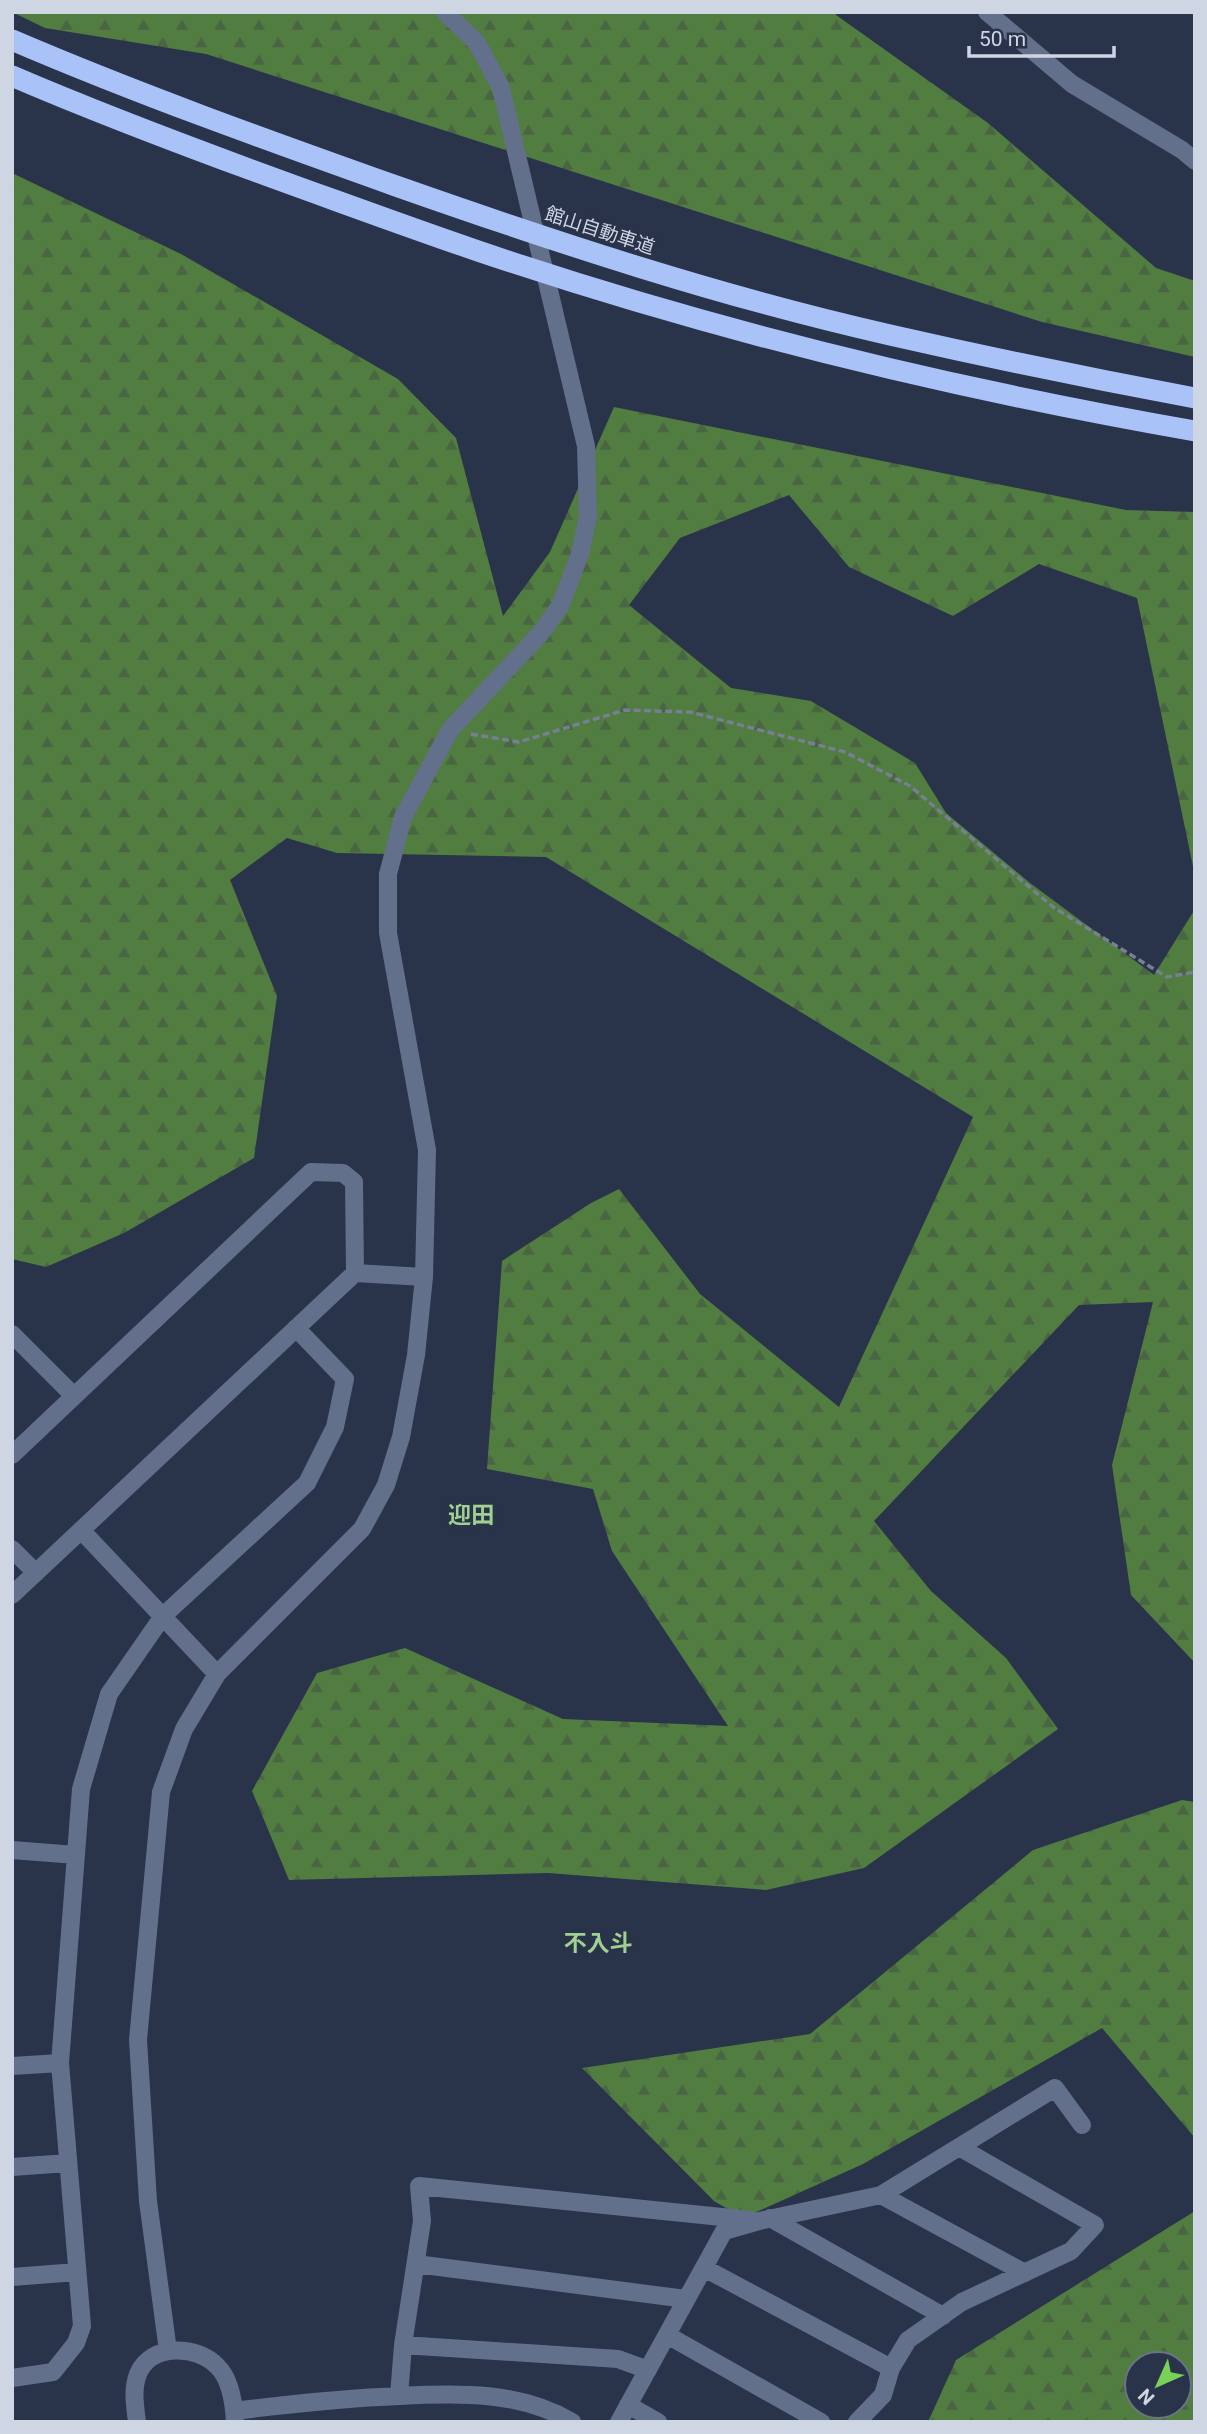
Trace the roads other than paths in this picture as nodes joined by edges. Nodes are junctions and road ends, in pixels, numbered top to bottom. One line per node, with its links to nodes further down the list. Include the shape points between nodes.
1 (444, 12): 9 (street, via 477,43 501,88 586,446 588,517 560,606 540,634 450,730 403,817 388,874 387,933 427,1150)
2 (987, 12): 5 (street, via 1072,84)
3 (12, 40): 6 (highway, 館山自動車道, via 245,133 691,283 888,335)
4 (12, 76): 7 (highway, via 234,165 480,252 681,314 892,369)
5 (1195, 161)
6 (1195, 398)
7 (1195, 431)
8 (355, 1273): 9 (street); 10 (street); 12 (street, via 354,1182 343,1173 312,1172)
9 (424, 1277): 19 (street, via 416,1355 401,1437 386,1485 362,1529)
10 (296, 1328): 14 (street); 18 (street, via 345,1379 335,1427 307,1483)
11 (12, 1334): 12 (street)
12 (74, 1396): 13 (street)
13 (12, 1455)
14 (81, 1530): 16 (street); 18 (street)
15 (12, 1549): 16 (street)
16 (36, 1573): 17 (street)
17 (12, 1595)
18 (163, 1616): 19 (street); 21 (street, via 109,1693 81,1789)
19 (217, 1674): 39 (street, via 184,1729 161,1792 138,2040 148,2201)
20 (12, 1850): 21 (street)
21 (76, 1855): 22 (street)
22 (60, 2063): 23 (street); 26 (street)
23 (12, 2066)
24 (1082, 2125): 25 (street, via 1055,2088)
25 (959, 2147): 28 (street); 33 (street, via 1095,2225 1071,2251)
26 (68, 2163): 27 (street); 32 (street)
27 (12, 2167)
28 (881, 2195): 29 (street); 33 (street)
29 (765, 2220): 30 (street, via 419,2186 422,2221); 31 (street, via 724,2231); 36 (street)
30 (416, 2264): 35 (street); 38 (street)
31 (704, 2268): 35 (street); 40 (street)
32 (78, 2272): 34 (street); 42 (street, via 82,2326 76,2343 53,2372)
33 (1025, 2273): 36 (street, via 962,2302)
34 (12, 2277)
35 (686, 2299): 37 (street)
36 (943, 2316): 40 (street, via 908,2340)
37 (667, 2335): 41 (street); 50 (street)
38 (402, 2345): 41 (street, via 618,2359); 43 (street)
39 (168, 2351): 45 (street, via 187,2349 217,2365 226,2378); 46 (street, via 153,2357 139,2371 133,2392)
40 (891, 2368): 51 (street, via 883,2395)
41 (648, 2370): 44 (street)
42 (12, 2378)
43 (399, 2396): 45 (street, via 328,2399); 47 (street, via 496,2397 539,2406)
44 (628, 2405): 48 (street); 49 (street)
45 (235, 2417)
46 (137, 2422)
47 (572, 2422)
48 (619, 2422)
49 (658, 2422)
50 (821, 2422)
51 (857, 2422)

